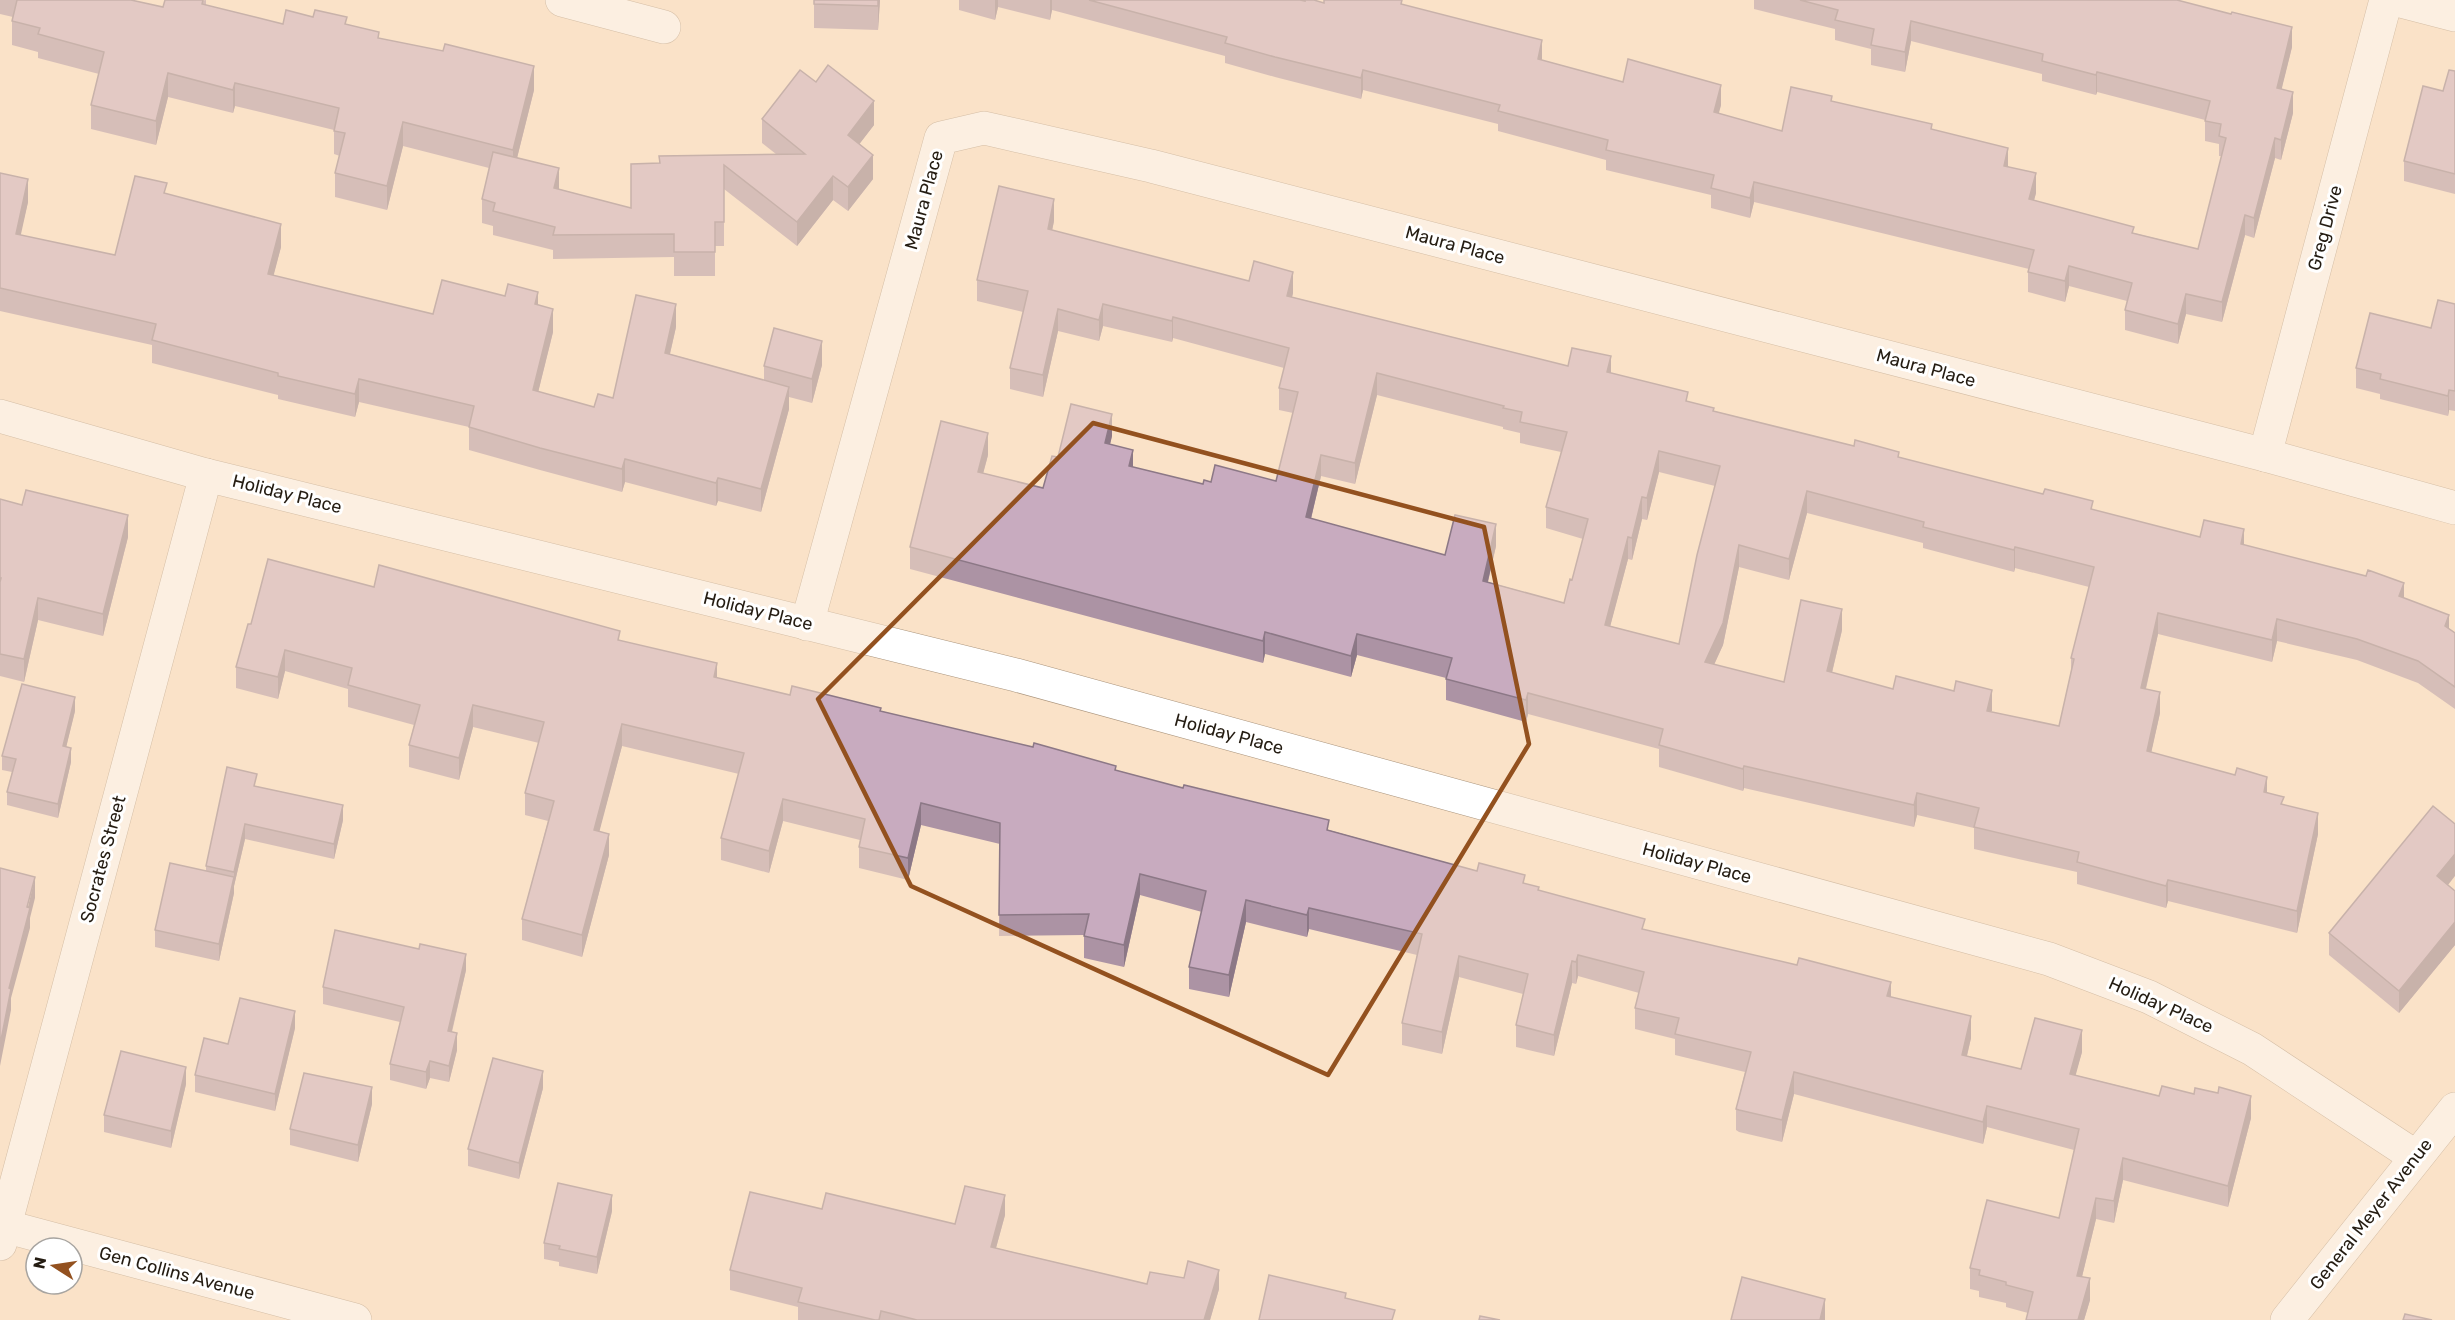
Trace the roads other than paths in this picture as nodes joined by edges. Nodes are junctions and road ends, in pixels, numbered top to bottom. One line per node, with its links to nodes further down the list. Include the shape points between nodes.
1 (562, 0): 5 (street)
2 (2386, 0): 7 (street, Greg Drive)
3 (2397, 0): 4 (street)
4 (2455, 15)
5 (664, 27)
6 (0, 416): 8 (street, Holiday Place)
7 (2265, 456): 9 (street, Maura Place); 10 (street, Maura Place, via 1151,166 984,128 941,138)
8 (207, 475): 10 (street, Holiday Place); 13 (street, Socrates Street)
9 (2455, 508)
10 (807, 624): 12 (street, Holiday Place, via 1016,675 2049,959 2149,997 2252,1049)
11 (2455, 1109): 12 (street, General Meyer Avenue)
12 (2416, 1157): 15 (street, General Meyer Avenue)
13 (2, 1232): 14 (street, Gen Collins Avenue)
14 (355, 1320)
15 (2287, 1320)

